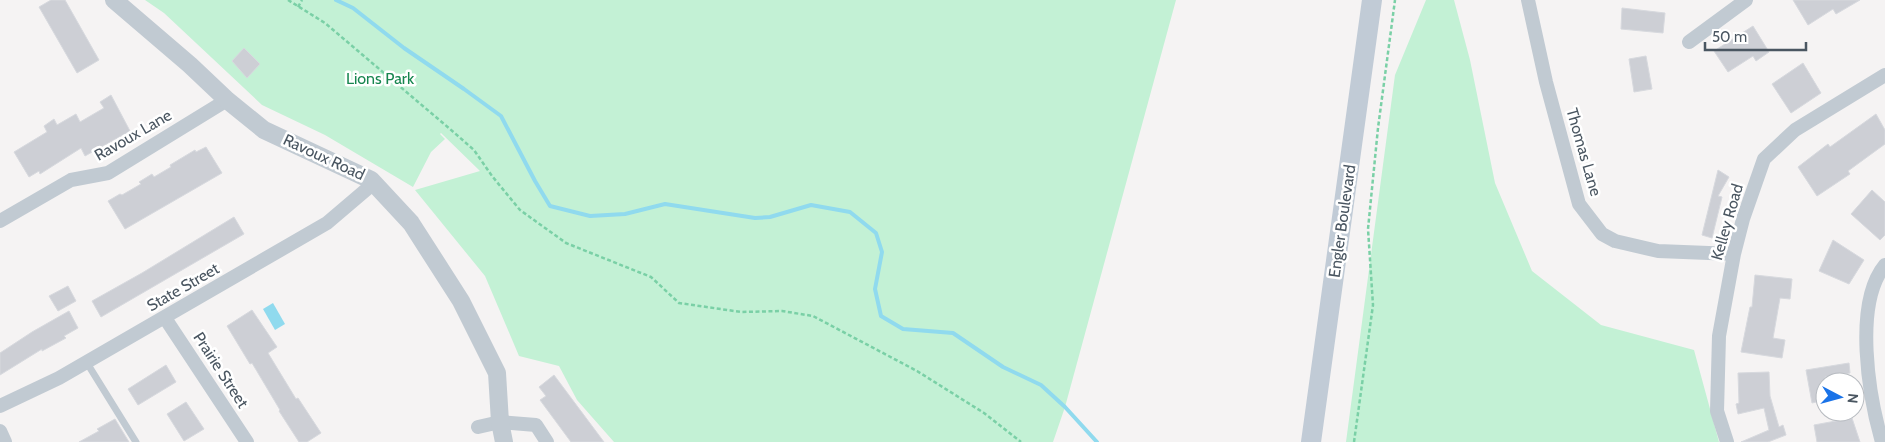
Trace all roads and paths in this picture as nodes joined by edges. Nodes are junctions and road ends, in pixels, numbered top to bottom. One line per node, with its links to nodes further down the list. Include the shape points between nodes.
1 (114, 0): 11 (street, Ravoux Road)
2 (288, 0): 8 (path)
3 (301, 0): 8 (path)
4 (1372, 0): 28 (main road, Engler Boulevard)
5 (1395, 0): 29 (path, via 1368,229 1373,305)
6 (1528, 0): 14 (street, Thomas Lane, via 1579,204 1602,234 1615,241 1658,251)
7 (1746, 0): 9 (street)
8 (298, 7): 27 (path, via 332,29 474,150 520,210 566,243 651,277 679,303 741,312 782,311 813,316 917,371 984,413)
9 (1689, 42)
10 (1885, 75): 14 (street, Kelley Road, via 1795,130 1764,159)
11 (226, 100): 12 (street, Ravoux Road, via 264,130); 13 (street, Ravoux Lane, via 108,173 71,180)
12 (374, 183): 16 (street, State Street, via 327,223); 19 (street, Ravoux Road, via 411,223 461,301 497,373)
13 (0, 221)
14 (1734, 254): 30 (street, Kelley Road, via 1719,336 1717,411)
15 (1885, 265): 31 (street, via 1878,273 1867,328 1867,364 1873,410)
16 (165, 318): 17 (street, State Street); 24 (street, Prairie Street)
17 (87, 363): 18 (street, State Street); 23 (lane)
18 (0, 406)
19 (500, 422): 20 (street); 25 (street, Ravoux Road); 26 (street, via 536,425)
20 (478, 427)
21 (0, 431): 22 (street)
22 (5, 442)
23 (136, 442)
24 (247, 442)
25 (504, 442)
26 (547, 442)
27 (1021, 442)
28 (1312, 442)
29 (1354, 442)
30 (1727, 442)
31 (1882, 442)

